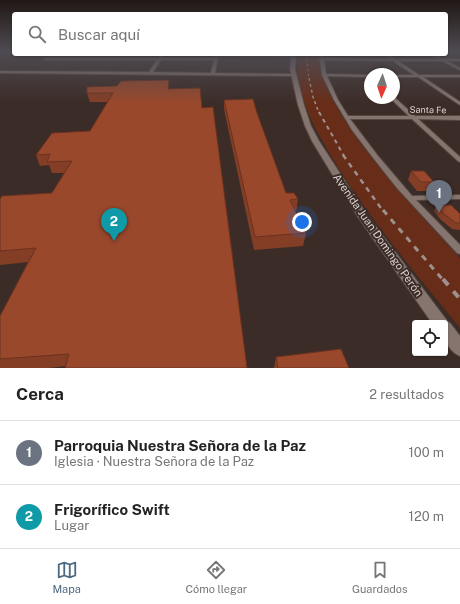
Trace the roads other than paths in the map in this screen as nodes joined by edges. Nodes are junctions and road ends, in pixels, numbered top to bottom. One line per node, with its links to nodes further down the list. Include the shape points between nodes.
1 (154, 68): 7 (street)
2 (214, 68): 8 (street)
3 (292, 68): 9 (street, Avenida Juan Domingo Perón)
4 (322, 68): 10 (street)
5 (407, 68): 13 (street)
6 (2, 72): 7 (street)
7 (150, 74): 8 (street)
8 (213, 74): 9 (street)
9 (292, 75): 24 (street, Avenida Juan Domingo Perón, via 305,120 321,150 355,206)
10 (324, 76): 11 (street); 17 (street)
11 (364, 76)
12 (400, 76): 13 (street)
13 (419, 76): 14 (street); 16 (street)
14 (460, 76)
15 (398, 104): 18 (street)
16 (460, 104)
17 (348, 117): 18 (street, Santa Fe); 22 (street, via 372,153)
18 (412, 118): 19 (street, Santa Fe); 20 (street)
19 (460, 118)
20 (460, 160)
21 (460, 197): 22 (street)
22 (410, 198): 23 (street)
23 (460, 251)
24 (439, 320)
25 (448, 332): 26 (street)
26 (460, 348)

